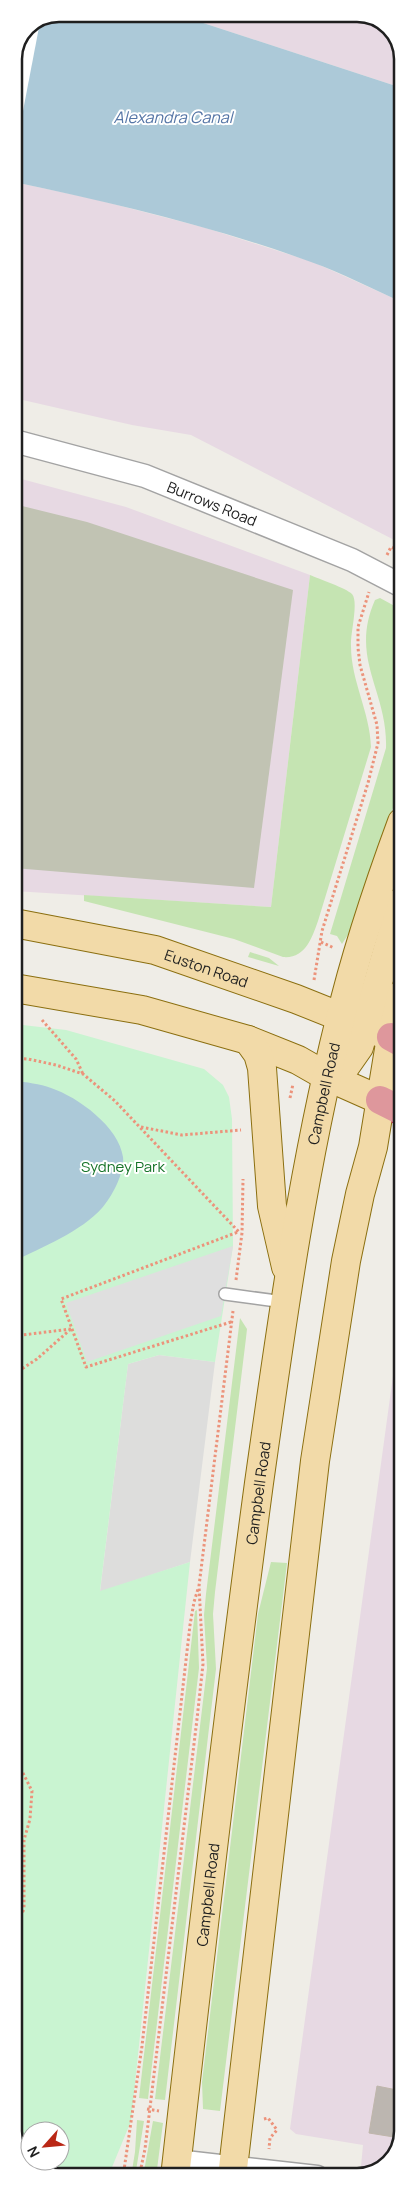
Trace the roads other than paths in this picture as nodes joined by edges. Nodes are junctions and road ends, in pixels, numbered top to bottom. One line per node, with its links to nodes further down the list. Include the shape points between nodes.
1 (23, 443): 2 (street, Burrows Road, via 145,476 343,556)
2 (393, 582)
3 (393, 846): 7 (main road, Campbell Road, via 380,882)
4 (393, 921): 7 (main road)
5 (23, 925): 7 (main road, Euston Road, via 155,950)
6 (23, 989): 9 (main road, via 142,1010)
7 (352, 1022): 8 (main road, Euston Road); 10 (main road, Campbell Road)
8 (393, 1039)
9 (248, 1040): 10 (main road, via 298,1060); 13 (main road, via 258,1054 262,1068 272,1206)
10 (326, 1076): 11 (main road); 13 (main road, Campbell Road)
11 (394, 1104)
12 (394, 1108): 16 (main road, via 373,1147 360,1194 346,1261 315,1461)
13 (286, 1291): 14 (lane); 15 (main road, Campbell Road, via 246,1583)
14 (225, 1294)
15 (175, 2168)
16 (233, 2168)

